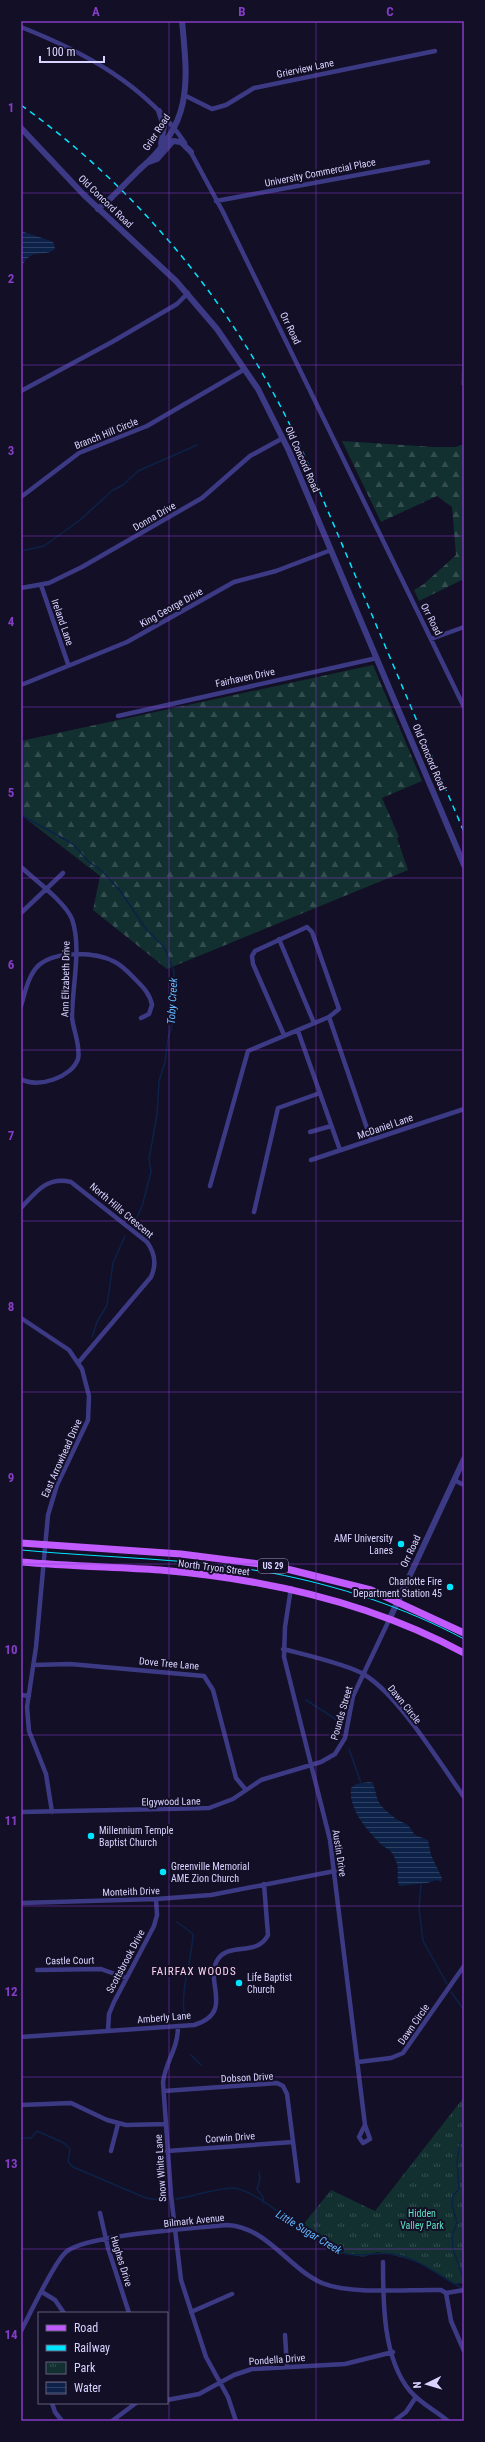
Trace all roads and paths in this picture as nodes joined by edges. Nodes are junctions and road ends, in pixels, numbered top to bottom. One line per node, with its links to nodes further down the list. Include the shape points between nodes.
1 (182, 21): 4 (street, Grier Road, via 187,64)
2 (21, 27): 5 (street, Orr Road, via 100,64)
3 (435, 51): 4 (street, Grierview Lane, via 254,88 226,105 212,109)
4 (186, 96): 6 (street, Grier Road)
5 (159, 111): 6 (street, Orr Road); 8 (street, via 164,126)
6 (173, 127): 8 (street, Grier Road); 9 (street, Orr Road)
7 (21, 128): 13 (street, Old Concord Road)
8 (161, 147): 11 (street, Grier Road)
9 (191, 152): 11 (street, via 183,143 173,141 157,159); 12 (street, Orr Road)
10 (428, 162): 12 (street, University Commercial Place)
11 (148, 163): 13 (street, Grier Road, bridge)
12 (216, 201): 23 (street, Orr Road)
13 (98, 209): 14 (street, Old Concord Road)
14 (188, 293): 15 (street, Old Concord Road); 16 (street, via 181,301 112,342)
15 (245, 369): 17 (street, Old Concord Road); 18 (street, Branch Hill Circle, via 144,428 78,453)
16 (21, 390)
17 (283, 438): 19 (street, Old Concord Road); 20 (street, Donna Drive, via 250,456 202,498 68,575)
18 (21, 497)
19 (331, 550): 24 (street, Old Concord Road); 25 (street, King George Drive, via 276,571 234,582 132,639)
20 (41, 585): 21 (street, Donna Drive); 25 (street, Ireland Lane)
21 (21, 588)
22 (464, 627): 23 (street)
23 (432, 639): 27 (street, Orr Road)
24 (377, 658): 28 (street, Fairhaven Drive); 29 (street, Old Concord Road)
25 (68, 664): 26 (street, King George Drive)
26 (21, 685)
27 (464, 707)
28 (118, 716)
29 (464, 865)
30 (21, 868): 32 (street, Ann Elizabeth Drive)
31 (64, 873): 32 (street)
32 (46, 890): 33 (street); 35 (street, Ann Elizabeth Drive, via 72,919)
33 (21, 913)
34 (279, 939): 37 (street, via 304,928 312,932 339,1005 337,1013); 39 (street); 41 (street, via 255,951 252,960)
35 (75, 955): 36 (street, via 51,958 40,964 32,975); 38 (street, via 100,956 122,966 150,998 152,1009); 42 (street, Ann Elizabeth Drive, via 72,1017 77,1060 61,1075 47,1083 35,1084)
36 (21, 1006)
37 (329, 1017): 39 (street); 47 (street)
38 (141, 1018)
39 (314, 1023): 40 (street)
40 (298, 1031): 41 (street); 43 (street)
41 (284, 1034): 50 (street, via 248,1051)
42 (21, 1079)
43 (320, 1093): 45 (street); 52 (street, via 278,1108)
44 (464, 1109): 47 (street, McDaniel Lane)
45 (331, 1126): 46 (street); 48 (street)
46 (310, 1132)
47 (371, 1140): 48 (street, McDaniel Lane)
48 (340, 1150): 49 (street, McDaniel Lane)
49 (311, 1160)
50 (210, 1186)
51 (21, 1208): 54 (street, North Hills Crescent, via 47,1183 56,1180 71,1182 147,1242 154,1254 155,1263 151,1276)
52 (254, 1212)
53 (21, 1318): 54 (street, East Arrowhead Drive, via 65,1347)
54 (78, 1363): 59 (street, East Arrowhead Drive, via 86,1382 89,1413 86,1425 53,1495)
55 (464, 1459): 56 (street, Orr Road)
56 (454, 1480): 57 (street); 63 (street, Orr Road)
57 (464, 1485)
58 (21, 1543): 59 (main road, North Tryon Street / US 29)
59 (45, 1544): 61 (street, East Arrowhead Drive); 63 (main road, North Tryon Street / US 29, via 181,1554 275,1566 371,1590)
60 (21, 1562): 61 (main road, North Tryon Street / US 29)
61 (43, 1564): 62 (main road, North Tryon Street / US 29, via 160,1570 236,1578); 68 (street, East Arrowhead Drive)
62 (291, 1588): 64 (main road, North Tryon Street / US 29); 66 (street, Austin Drive)
63 (398, 1601): 64 (street, Orr Road); 65 (main road, North Tryon Street / US 29)
64 (390, 1618): 67 (main road, North Tryon Street / US 29); 69 (street, Orr Road)
65 (464, 1633)
66 (284, 1649): 69 (street, Dawn Circle); 72 (street, Austin Drive, via 289,1684)
67 (464, 1653)
68 (33, 1665): 71 (street, East Arrowhead Drive); 73 (street, Dove Tree Lane, via 70,1664 204,1676 213,1690 236,1778)
69 (364, 1674): 72 (street, Pounds Street, via 353,1696 341,1747 329,1758); 74 (street, Dawn Circle, via 396,1703)
70 (21, 1695): 71 (street)
71 (29, 1696): 76 (street, East Arrowhead Drive, via 29,1731 46,1774)
72 (311, 1765): 73 (street, Elgywood Lane, via 265,1778); 77 (street, Austin Drive, via 329,1833)
73 (246, 1790): 76 (street, Elgywood Lane, via 227,1802 209,1808)
74 (464, 1797)
75 (21, 1812): 76 (street, Elgywood Lane)
76 (52, 1812)
77 (335, 1871): 78 (street, Monteith Drive); 87 (street, Austin Drive)
78 (264, 1884): 79 (street, Monteith Drive, via 211,1895); 84 (street, Amberly Lane, via 269,1928 266,1939 257,1947 229,1952 219,1958 214,1969 217,1997 214,2010 202,2022)
79 (156, 1899): 80 (street, Monteith Drive); 83 (street, Scottsbrook Drive, via 157,1915 154,1926)
80 (21, 1902)
81 (464, 1966): 87 (street, Dawn Circle, via 403,2053 391,2058)
82 (37, 1970): 83 (street, Castle Court, via 101,1969)
83 (126, 1978): 85 (street, Scottsbrook Drive, via 111,2008)
84 (178, 2026): 85 (street, Amberly Lane); 88 (street, Snow White Lane, via 176,2048 164,2075)
85 (108, 2031): 86 (street, Amberly Lane)
86 (21, 2037)
87 (358, 2062): 92 (street, Austin Drive)
88 (164, 2091): 91 (street, Snow White Lane); 93 (street, Dobson Drive, via 277,2084 283,2086 287,2094)
89 (21, 2105): 90 (street, via 71,2103)
90 (118, 2124): 91 (street); 95 (street)
91 (166, 2124): 94 (street, Snow White Lane)
92 (365, 2126)
93 (293, 2142): 94 (street, Corwin Drive); 96 (street, Dobson Drive)
94 (167, 2151): 98 (street, Snow White Lane)
95 (111, 2152)
96 (298, 2181)
97 (100, 2213): 99 (street, Hughes Drive)
98 (175, 2230): 99 (street, Bilmark Avenue); 101 (street, Bilmark Avenue, via 227,2225 239,2227 259,2235 320,2282 344,2289); 108 (street, Snow White Lane, via 180,2274)
99 (105, 2239): 103 (street, Bilmark Avenue, via 66,2251); 107 (street, Hughes Drive)
100 (383, 2262): 101 (street)
101 (383, 2289): 104 (street, Bilmark Avenue, via 441,2290); 112 (street, via 384,2313)
102 (464, 2290): 104 (street, Bilmark Avenue)
103 (42, 2292): 106 (street, via 55,2300); 109 (street, Bilmark Avenue)
104 (446, 2293): 111 (street, via 451,2321)
105 (232, 2294): 108 (street)
106 (63, 2312)
107 (129, 2312)
108 (192, 2312): 114 (street, Snow White Lane, via 206,2357)
109 (21, 2331)
110 (285, 2335): 113 (street)
111 (464, 2351)
112 (393, 2352): 113 (street, Pondella Drive, via 346,2364); 115 (street, via 401,2378)
113 (287, 2367): 114 (street, Pondella Drive, via 252,2369)
114 (219, 2383): 116 (street, Pondella Drive, via 199,2394); 121 (street, Snow White Lane, via 232,2406)
115 (416, 2397): 122 (street, via 406,2412); 123 (street)
116 (168, 2400)
117 (53, 2404): 119 (street)
118 (135, 2404): 120 (street)
119 (62, 2421)
120 (112, 2421)
121 (236, 2421)
122 (394, 2421)
123 (448, 2421)

